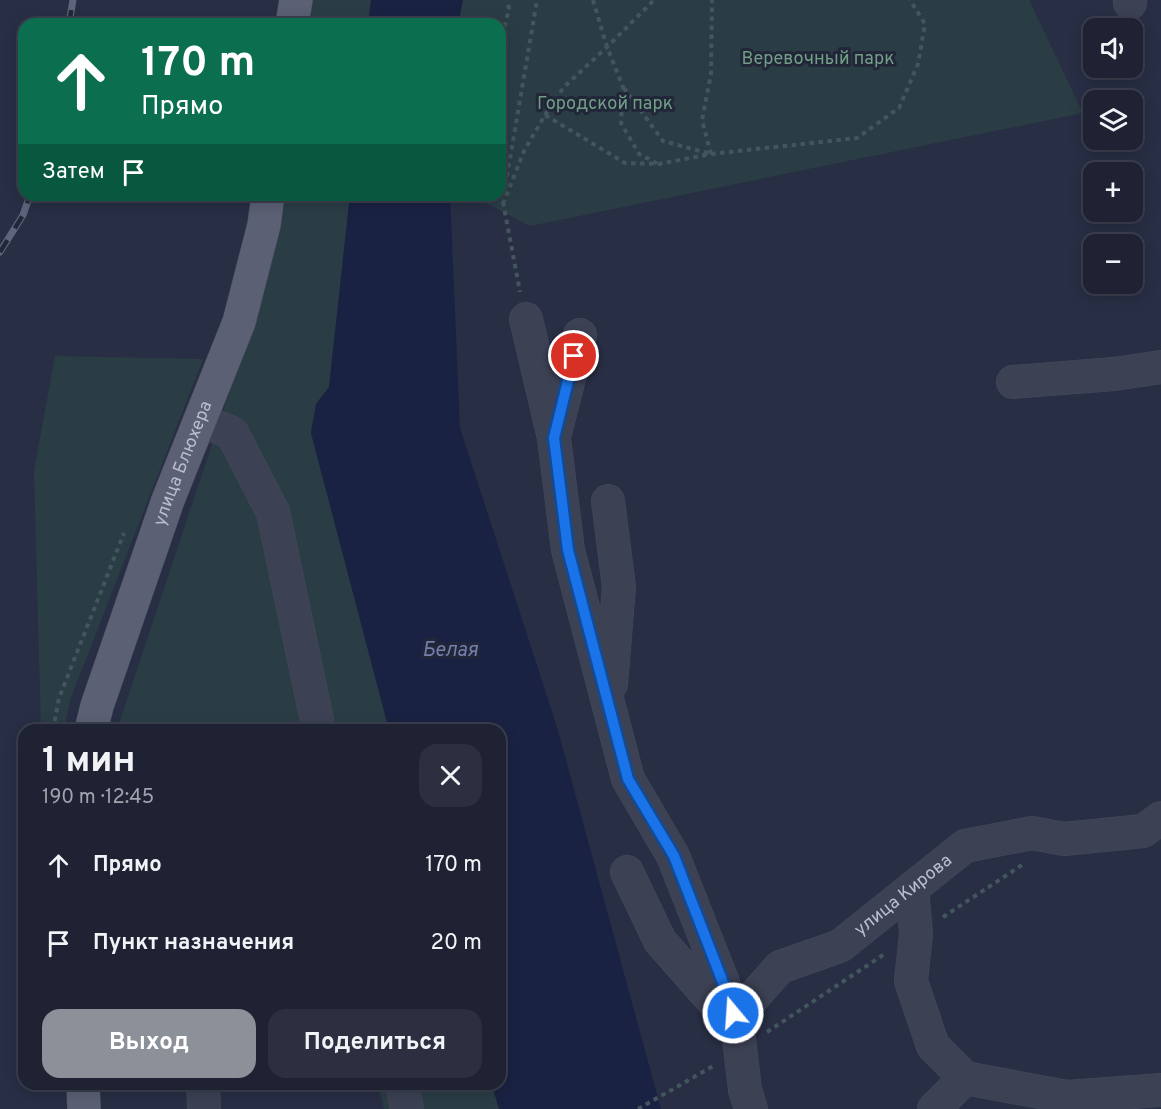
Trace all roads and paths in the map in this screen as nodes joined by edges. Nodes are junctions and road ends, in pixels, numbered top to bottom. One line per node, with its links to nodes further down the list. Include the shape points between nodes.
1 (296, 0): 8 (main road)
2 (508, 0): 9 (path)
3 (593, 0): 10 (path)
4 (654, 0): 10 (path)
5 (712, 0): 13 (path, via 711,74 702,120)
6 (910, 0): 13 (path, via 926,24 918,64 898,108 857,138)
7 (536, 1): 15 (path)
8 (293, 18)
9 (506, 18)
10 (607, 47): 11 (path); 12 (path, via 564,87)
11 (623, 87): 13 (path, via 663,141); 14 (path, via 621,123 639,154)
12 (545, 116): 14 (path, via 625,163); 16 (path, via 524,151)
13 (711, 154): 14 (path)
14 (659, 164)
15 (506, 186)
16 (506, 196)
17 (267, 201): 26 (main road, улица Блюхера, via 239,322)
18 (503, 201): 21 (path)
19 (503, 201): 21 (path)
20 (504, 201): 21 (path)
21 (503, 204): 22 (path)
22 (526, 319): 27 (street)
23 (580, 335): 27 (street)
24 (1161, 367): 25 (street, via 1114,375)
25 (1013, 382)
26 (200, 420): 30 (main road, улица Блюхера); 31 (street, via 232,433 273,512)
27 (554, 438): 29 (street, via 568,550)
28 (608, 501): 29 (street, via 619,587)
29 (609, 710): 37 (street, via 628,779 674,856 722,980)
30 (92, 724)
31 (318, 724)
32 (1161, 818): 35 (street, улица Кирова, via 1143,831 1064,838 1032,833 965,846)
33 (1025, 864): 36 (path)
34 (627, 872): 37 (street, via 660,941)
35 (912, 888): 36 (street); 37 (street, улица Кирова, via 840,946 780,967 748,1003)
36 (916, 934): 37 (path); 38 (street, via 911,981 929,1035 933,1046)
37 (739, 1040): 43 (street, улица Кирова); 47 (path, via 681,1086)
38 (965, 1078): 42 (street, via 1067,1097); 48 (street)
39 (83, 1090): 44 (main road)
40 (203, 1090): 45 (street)
41 (403, 1090): 46 (street)
42 (1161, 1090)
43 (740, 1102)
44 (84, 1109)
45 (204, 1109)
46 (407, 1109)
47 (638, 1109)
48 (934, 1109)

